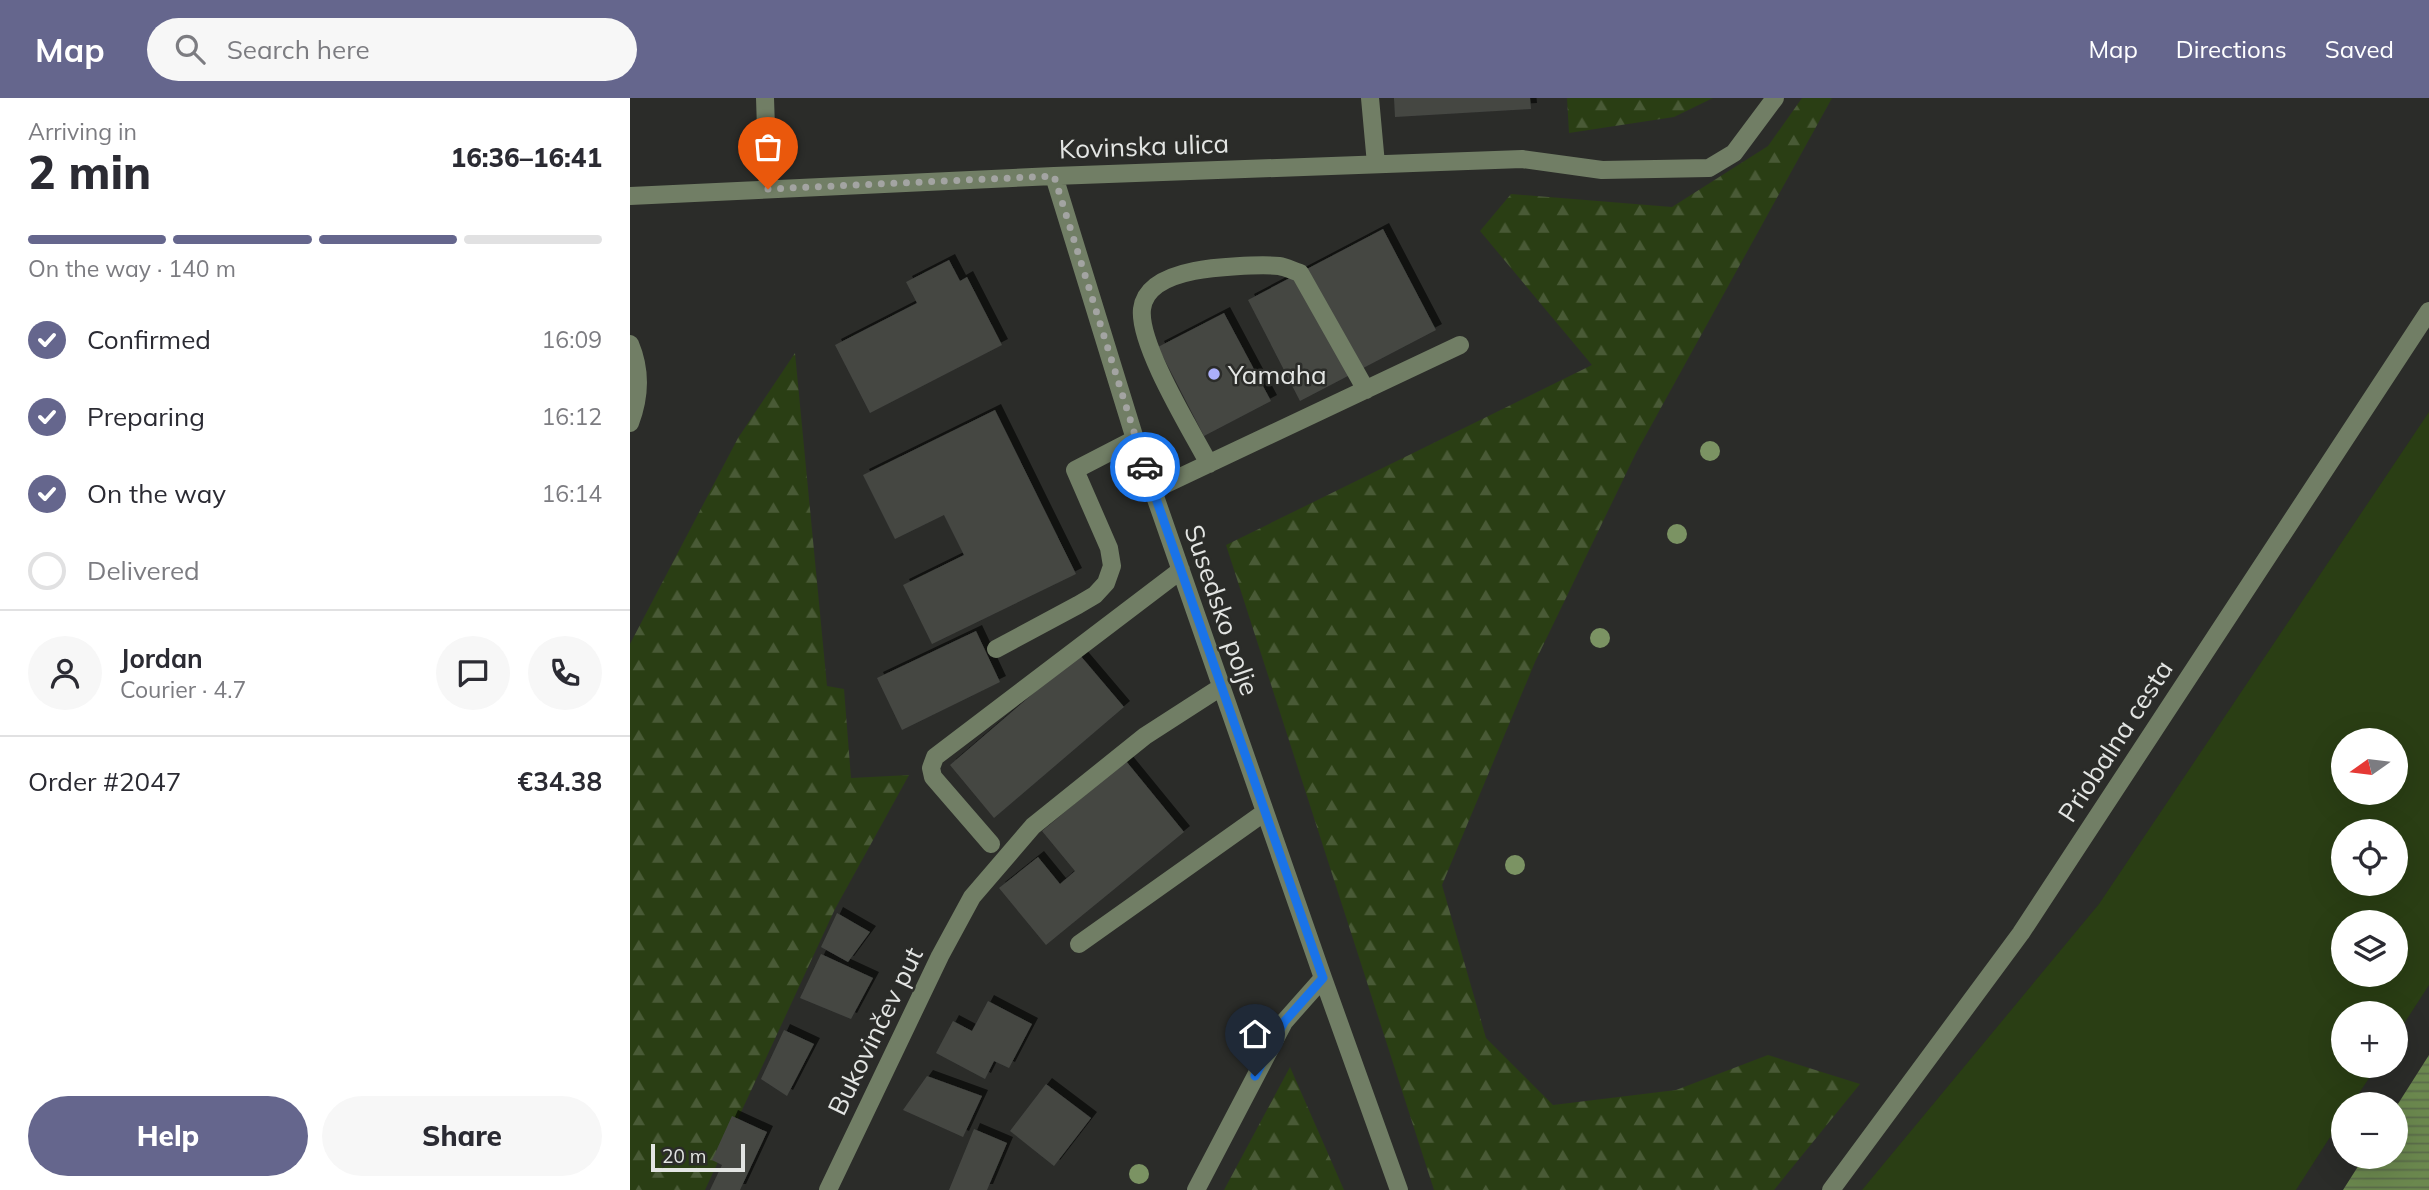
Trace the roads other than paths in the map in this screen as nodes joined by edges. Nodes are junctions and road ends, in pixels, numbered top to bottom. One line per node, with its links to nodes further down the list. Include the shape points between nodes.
1 (765, 98): 6 (street)
2 (1370, 98): 4 (street)
3 (1775, 98): 4 (street, Kovinska ulica, via 1734,153 1710,168 1601,170 1522,159)
4 (1376, 164): 5 (street, Kovinska ulica)
5 (1054, 176): 6 (street, Kovinska ulica); 13 (street, Susedsko polje)
6 (768, 189): 7 (street, Kovinska ulica)
7 (630, 196)
8 (2429, 311): 26 (street, Priobalna cesta, via 2021,933)
9 (630, 345): 12 (street, via 638,364 636,406)
10 (1460, 345): 11 (street)
11 (1366, 390): 14 (street); 14 (street, via 1300,273 1281,266 1171,276 1149,292 1142,307 1143,331)
12 (630, 423)
13 (1135, 439): 15 (street, Susedsko polje); 17 (street, via 1074,470 1109,548 1112,566 1106,583 1087,600)
14 (1209, 464): 15 (street)
15 (1153, 490): 16 (street, Susedsko polje)
16 (1181, 570): 18 (street, Susedsko polje); 20 (street, via 936,757 933,777)
17 (996, 649)
18 (1221, 687): 19 (street, Susedsko polje); 23 (street, Bukovinčev put, via 1145,736 1033,826 972,897)
19 (1265, 812): 21 (street); 22 (street, Susedsko polje)
20 (990, 844)
21 (1079, 944)
22 (1323, 978): 24 (street, via 1284,1022); 25 (street, Susedsko polje)
23 (828, 1190)
24 (1196, 1190)
25 (1399, 1190)
26 (1831, 1190)

